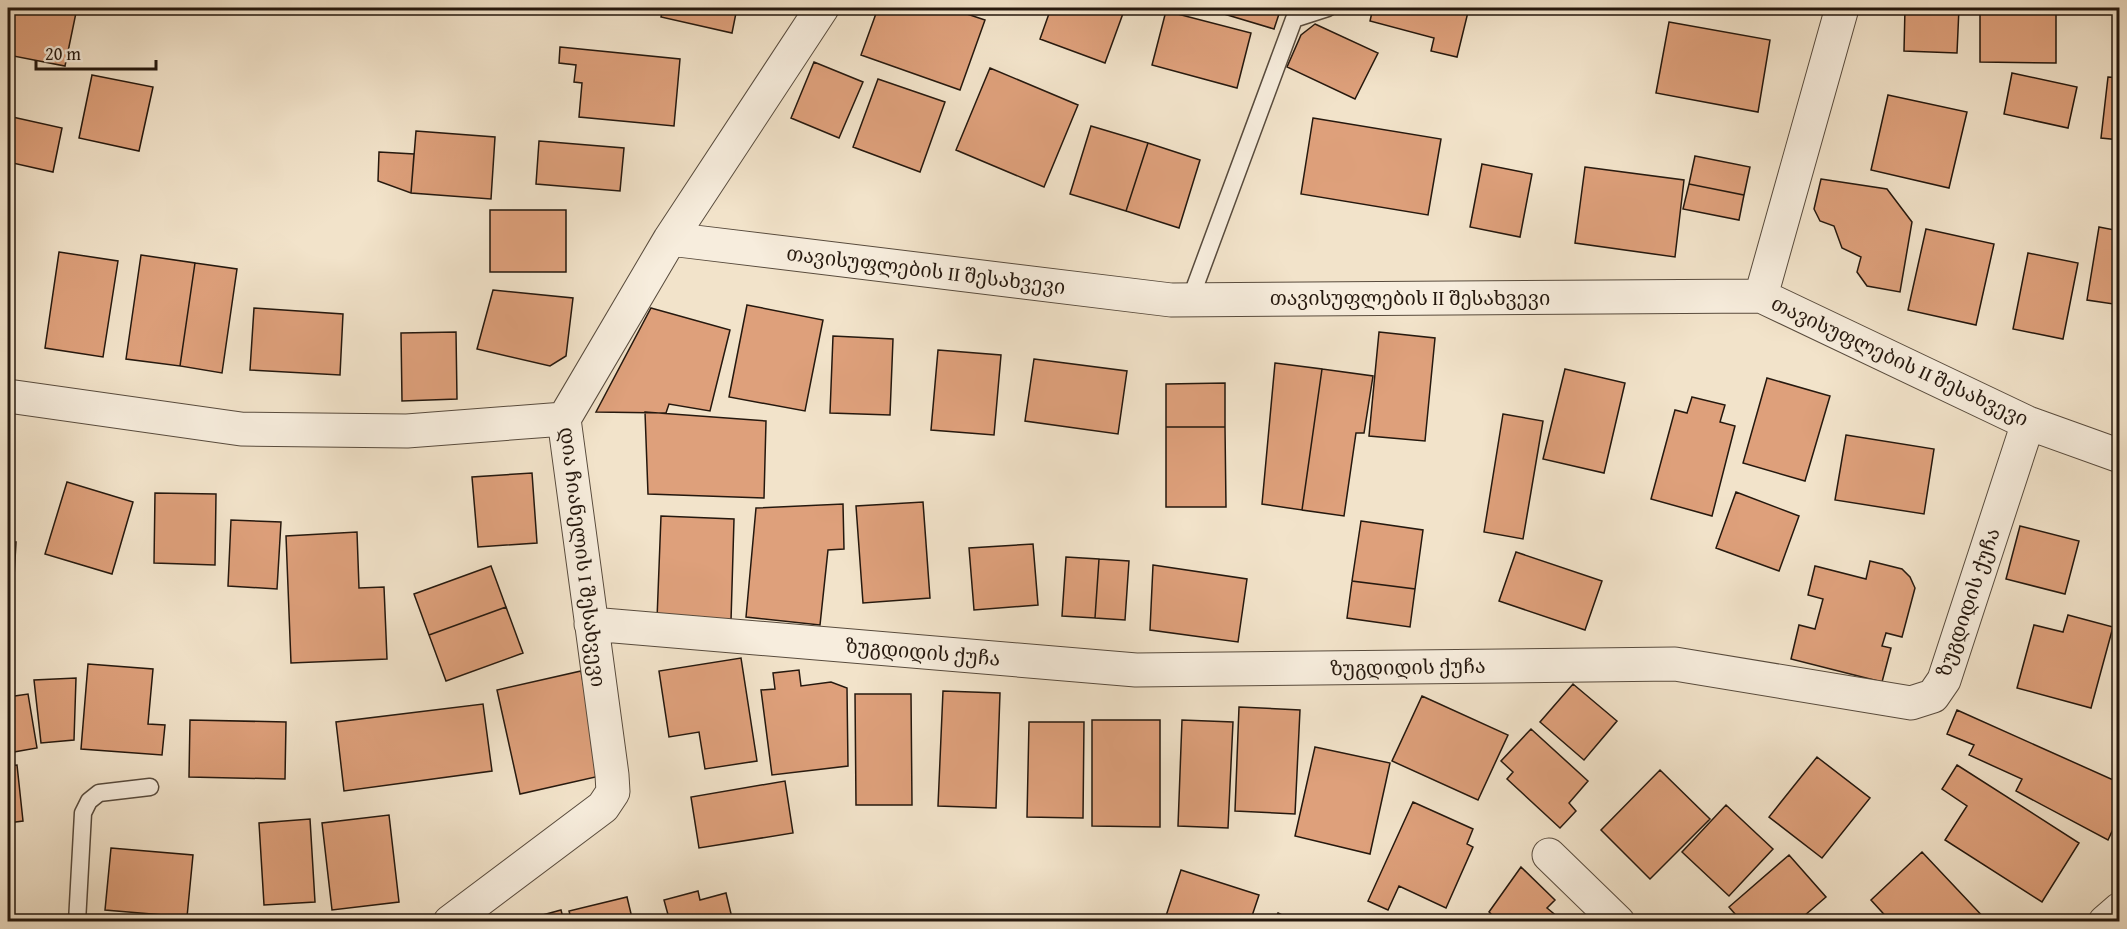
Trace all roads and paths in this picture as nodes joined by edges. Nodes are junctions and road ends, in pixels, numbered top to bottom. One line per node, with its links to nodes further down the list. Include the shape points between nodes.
1 (822, 8): 4 (street, დია ჩიანელის I შესახვევი)
2 (1328, 8): 6 (lane, via 1294,20)
3 (1842, 8): 5 (street)
4 (670, 239): 6 (street, თავისუფლების II შესახვევი); 8 (street, დია ჩიანელის I შესახვევი)
5 (1761, 296): 6 (street, თავისუფლების II შესახვევი); 9 (street, თავისუფლების II შესახვევი)
6 (1190, 300)
7 (8, 396): 8 (street, via 241,429 407,431)
8 (564, 419): 11 (street, დია ჩიანელის I შესახვევი)
9 (2028, 423): 10 (street, თავისუფლების II შესახვევი); 11 (street, ზუგდიდის ქუჩა, via 1944,680 1933,696 1911,703 1675,664 1136,670)
10 (2120, 456)
11 (591, 624): 16 (street, დია ჩიანელის I შესახვევი, via 613,792 603,807)
12 (150, 787): 15 (lane, via 99,793 89,801 83,813)
13 (1549, 855): 17 (street)
14 (2120, 909): 18 (street)
15 (77, 921)
16 (450, 921)
17 (1618, 921)
18 (2104, 921)

